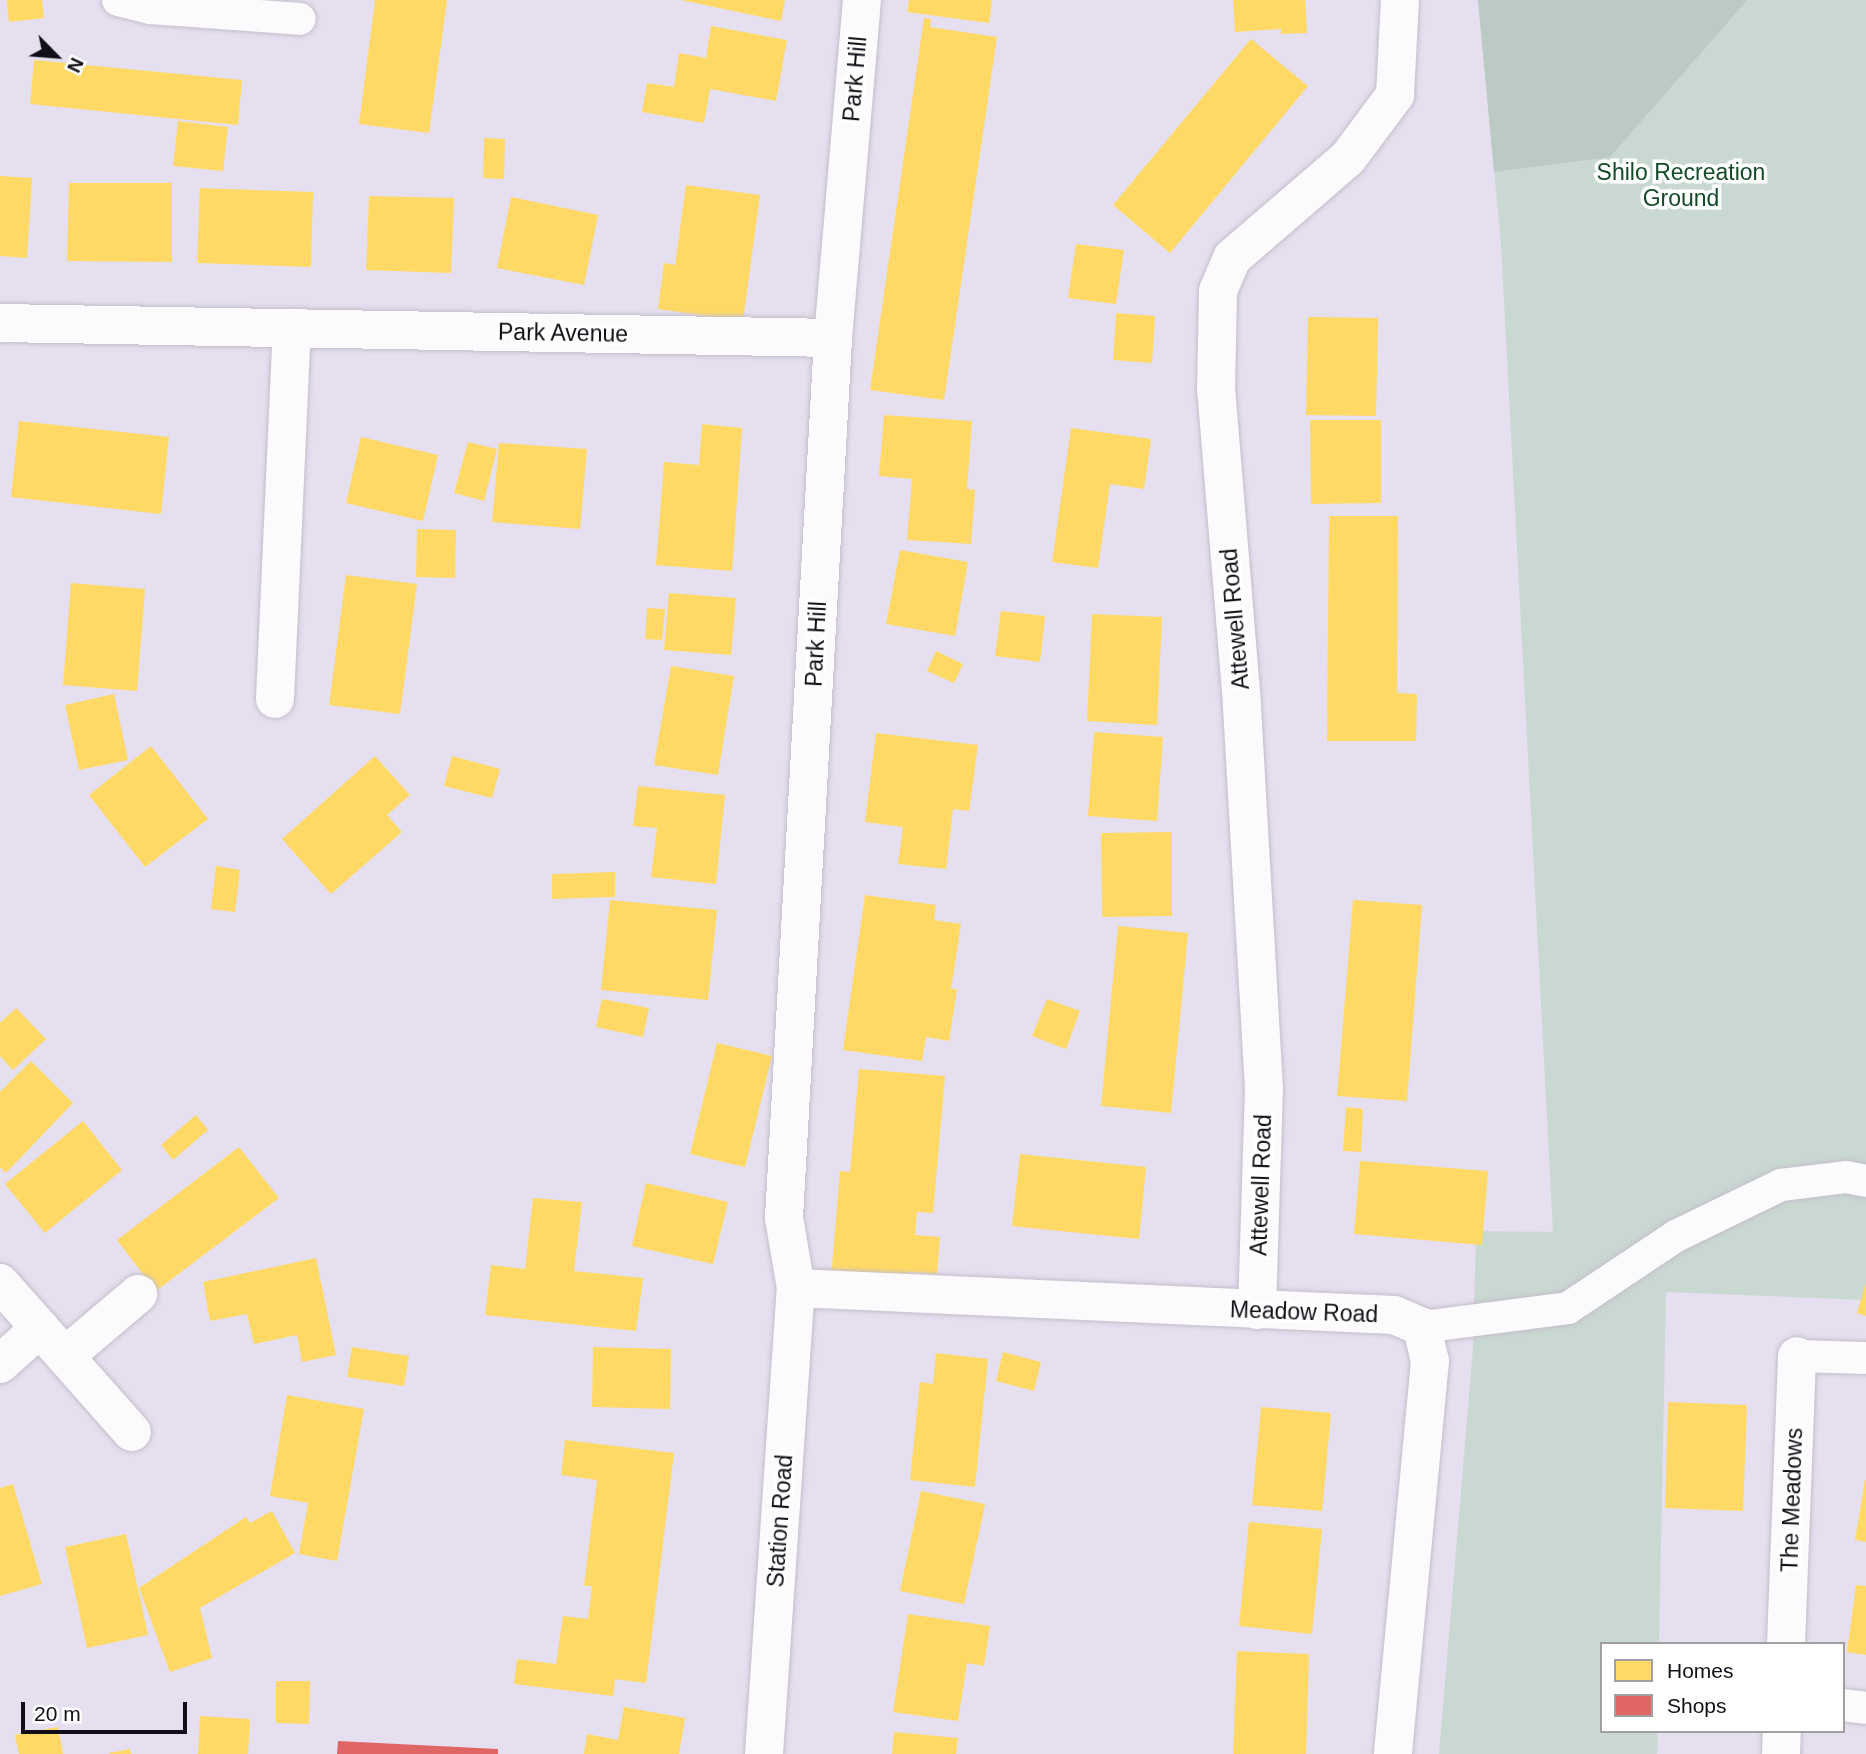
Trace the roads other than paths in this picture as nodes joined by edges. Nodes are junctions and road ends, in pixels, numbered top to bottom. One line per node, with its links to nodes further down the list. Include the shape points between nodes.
1 (118, 0): 4 (lane, via 151,8)
2 (862, 0): 7 (street, Park Hill)
3 (1400, 0): 13 (street, Attewell Road, via 1395,95 1348,158 1231,258 1218,291 1216,390 1242,704 1264,1089)
4 (300, 19)
5 (0, 323): 6 (street, Park Avenue)
6 (292, 329): 7 (street, Park Avenue); 8 (street)
7 (833, 338): 11 (street, Park Hill, via 784,1218)
8 (275, 699)
9 (1866, 1181): 14 (lane, via 1846,1177 1781,1185 1676,1236 1569,1308)
10 (0, 1283): 15 (street)
11 (796, 1288): 13 (street, Meadow Road); 25 (street, Station Road)
12 (138, 1294): 16 (street)
13 (1257, 1310): 14 (street, Meadow Road, via 1394,1315)
14 (1422, 1327): 26 (street, via 1430,1361)
15 (40, 1328): 16 (street); 19 (street)
16 (65, 1356): 20 (street)
17 (1797, 1356): 18 (lane); 21 (street, The Meadows)
18 (1866, 1358)
19 (0, 1364)
20 (132, 1432)
21 (1786, 1642)
22 (1845, 1705): 23 (lane)
23 (1866, 1708)
24 (1782, 1733): 27 (street)
25 (764, 1754)
26 (1393, 1754)
27 (1781, 1754)

